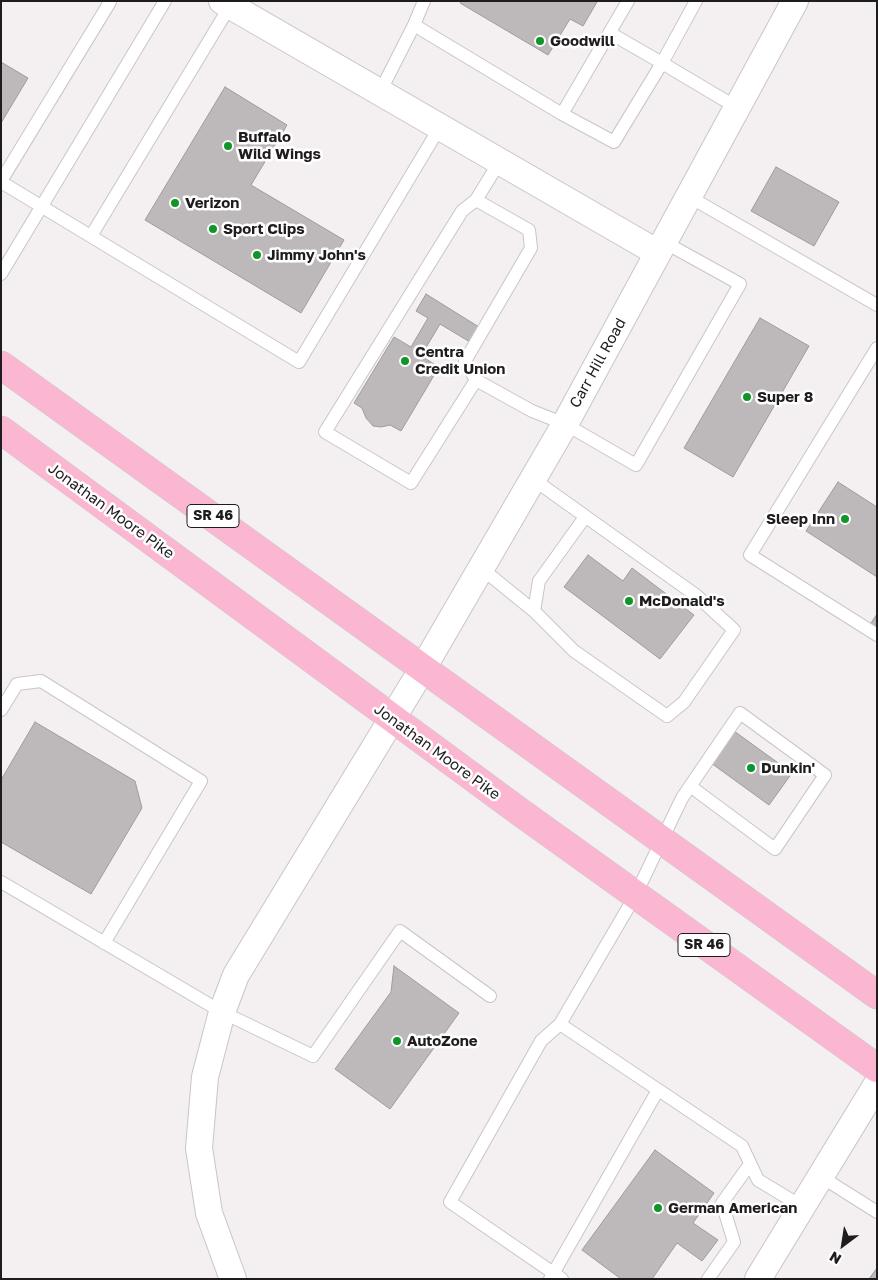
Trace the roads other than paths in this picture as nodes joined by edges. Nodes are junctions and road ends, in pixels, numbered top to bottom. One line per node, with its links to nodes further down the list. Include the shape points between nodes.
1 (108, 1): 16 (lane)
2 (165, 1): 19 (lane)
3 (424, 1): 8 (lane)
4 (628, 1): 9 (lane)
5 (696, 1): 10 (lane)
6 (794, 1): 12 (street, Carr Hill Road)
7 (226, 4): 11 (street); 20 (lane)
8 (414, 25): 11 (lane); 13 (lane)
9 (610, 33): 10 (lane); 13 (lane)
10 (662, 63): 12 (lane); 13 (lane, via 614,142)
11 (380, 92): 14 (street)
12 (736, 107): 17 (street, Carr Hill Road)
13 (562, 114)
14 (440, 127): 15 (street); 20 (lane, via 299,362)
15 (500, 161): 18 (lane); 21 (street)
16 (1, 182): 19 (lane)
17 (688, 196): 21 (street, Carr Hill Road); 23 (lane)
18 (476, 200): 26 (lane, via 529,230 531,248 465,361); 26 (lane, via 462,211 325,432 412,483)
19 (41, 206): 20 (lane); 22 (lane)
20 (91, 236)
21 (661, 248): 27 (street, Carr Hill Road); 27 (lane, via 740,284 636,465)
22 (1, 274)
23 (877, 305)
24 (877, 348): 33 (lane, via 750,555)
25 (1, 365): 34 (highway, SR 46)
26 (476, 380): 27 (lane, via 532,411)
27 (565, 424): 29 (street, Carr Hill Road)
28 (1, 430): 36 (highway, Jonathan Moore Pike / SR 46)
29 (533, 479): 30 (lane); 31 (street, Carr Hill Road)
30 (585, 517): 32 (lane, via 539,581); 32 (lane, via 697,596 734,630 684,702 667,716 574,651)
31 (481, 568): 32 (lane); 34 (street, Carr Hill Road)
32 (534, 611)
33 (877, 635)
34 (423, 668): 36 (street, Carr Hill Road); 38 (highway, SR 46)
35 (1, 710): 41 (lane, via 17,684 41,681 201,781)
36 (392, 719): 40 (highway, Jonathan Moore Pike / SR 46); 44 (street, Carr Hill Road, via 236,975)
37 (690, 786): 37 (lane, via 740,713 825,775 775,849); 38 (lane)
38 (663, 841): 40 (lane); 42 (highway, SR 46)
39 (1, 882): 41 (lane)
40 (635, 896): 45 (lane); 46 (highway, Jonathan Moore Pike / SR 46)
41 (104, 943): 44 (lane)
42 (877, 995)
43 (490, 996): 44 (lane, via 400,931 313,1056)
44 (222, 1012): 54 (street, Carr Hill Road, via 205,1077 199,1148 209,1213)
45 (560, 1024): 48 (lane); 53 (lane, via 541,1040 450,1202)
46 (877, 1068)
47 (877, 1084): 50 (street)
48 (658, 1090): 49 (lane, via 742,1146); 53 (lane)
49 (750, 1164): 51 (lane, via 758,1180); 55 (lane, via 722,1202 734,1242)
50 (820, 1176): 51 (street); 52 (lane)
51 (802, 1206): 56 (street)
52 (877, 1212)
53 (555, 1277)
54 (233, 1279)
55 (708, 1279)
56 (758, 1279)

